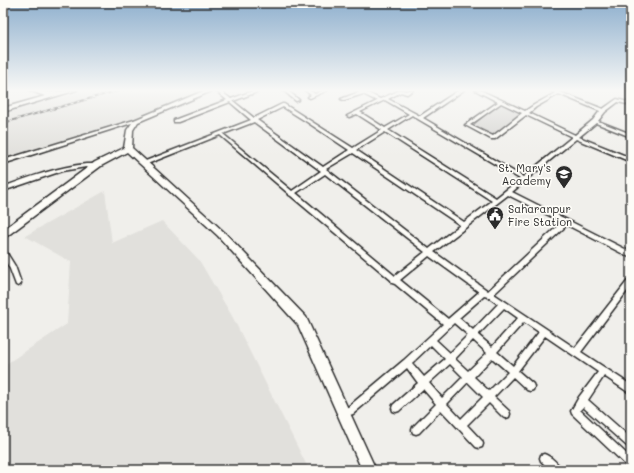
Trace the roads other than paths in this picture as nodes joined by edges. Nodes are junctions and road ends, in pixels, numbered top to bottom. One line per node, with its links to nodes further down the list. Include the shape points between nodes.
1 (158, 112): 17 (street)
2 (200, 112): 18 (street)
3 (244, 112): 16 (street)
4 (269, 112): 16 (street)
5 (294, 112): 25 (street)
6 (357, 112): 14 (street); 20 (street)
7 (408, 112): 12 (street)
8 (429, 112): 15 (street)
9 (486, 112): 13 (street, via 467,125 492,138)
10 (523, 112): 13 (street)
11 (601, 112): 19 (street)
12 (411, 114): 15 (street); 20 (street)
13 (527, 114): 23 (street)
14 (349, 116)
15 (420, 118): 31 (street)
16 (254, 120): 21 (street); 30 (street)
17 (136, 121): 24 (street, via 131,127); 28 (street)
18 (176, 121)
19 (595, 121): 22 (street); 23 (street)
20 (384, 130): 25 (street); 35 (street)
21 (221, 134): 27 (street); 34 (street)
22 (631, 136)
23 (575, 137): 26 (street); 31 (street)
24 (128, 149): 27 (street); 29 (street)
25 (352, 150): 30 (street); 37 (street)
26 (631, 160)
27 (145, 163): 67 (street, via 221,234 302,321)
28 (4, 164)
29 (96, 166): 32 (street, via 72,167); 38 (street)
30 (324, 170): 34 (street); 40 (street)
31 (525, 180): 33 (street)
32 (3, 189)
33 (508, 192): 35 (street); 36 (street)
34 (291, 194): 42 (street)
35 (496, 201): 37 (street)
36 (566, 222): 41 (street); 45 (street)
37 (464, 225): 40 (street)
38 (3, 236)
39 (3, 252): 44 (street, via 13,268)
40 (429, 252): 42 (street); 45 (street)
41 (631, 255)
42 (394, 280): 49 (street)
43 (631, 281): 54 (street)
44 (18, 283)
45 (487, 294): 46 (street); 47 (street, via 481,294)
46 (503, 304): 48 (street); 51 (street)
47 (454, 318): 49 (street); 51 (street)
48 (523, 318): 50 (street); 53 (street)
49 (448, 324): 52 (street)
50 (544, 332): 54 (street); 58 (street)
51 (473, 336): 53 (street); 55 (street)
52 (432, 340): 55 (street); 56 (street)
53 (492, 353): 58 (street); 59 (street)
54 (576, 353): 57 (street)
55 (450, 358): 59 (street); 60 (street)
56 (407, 363): 60 (street); 67 (street, via 350,411)
57 (603, 371): 62 (street); 64 (street)
58 (513, 372): 61 (street); 63 (street)
59 (468, 377): 63 (street); 65 (street)
60 (424, 384): 65 (street); 66 (street)
61 (530, 387)
62 (631, 390)
63 (488, 396): 68 (street); 69 (street)
64 (582, 400): 72 (street); 74 (street, via 575,413)
65 (441, 404): 69 (street); 70 (street)
66 (396, 408)
67 (343, 413): 75 (street)
68 (506, 414)
69 (461, 425): 71 (street)
70 (416, 430)
71 (479, 444)
72 (631, 444)
73 (544, 458): 76 (street)
74 (631, 464)
75 (369, 470)
76 (557, 470)

